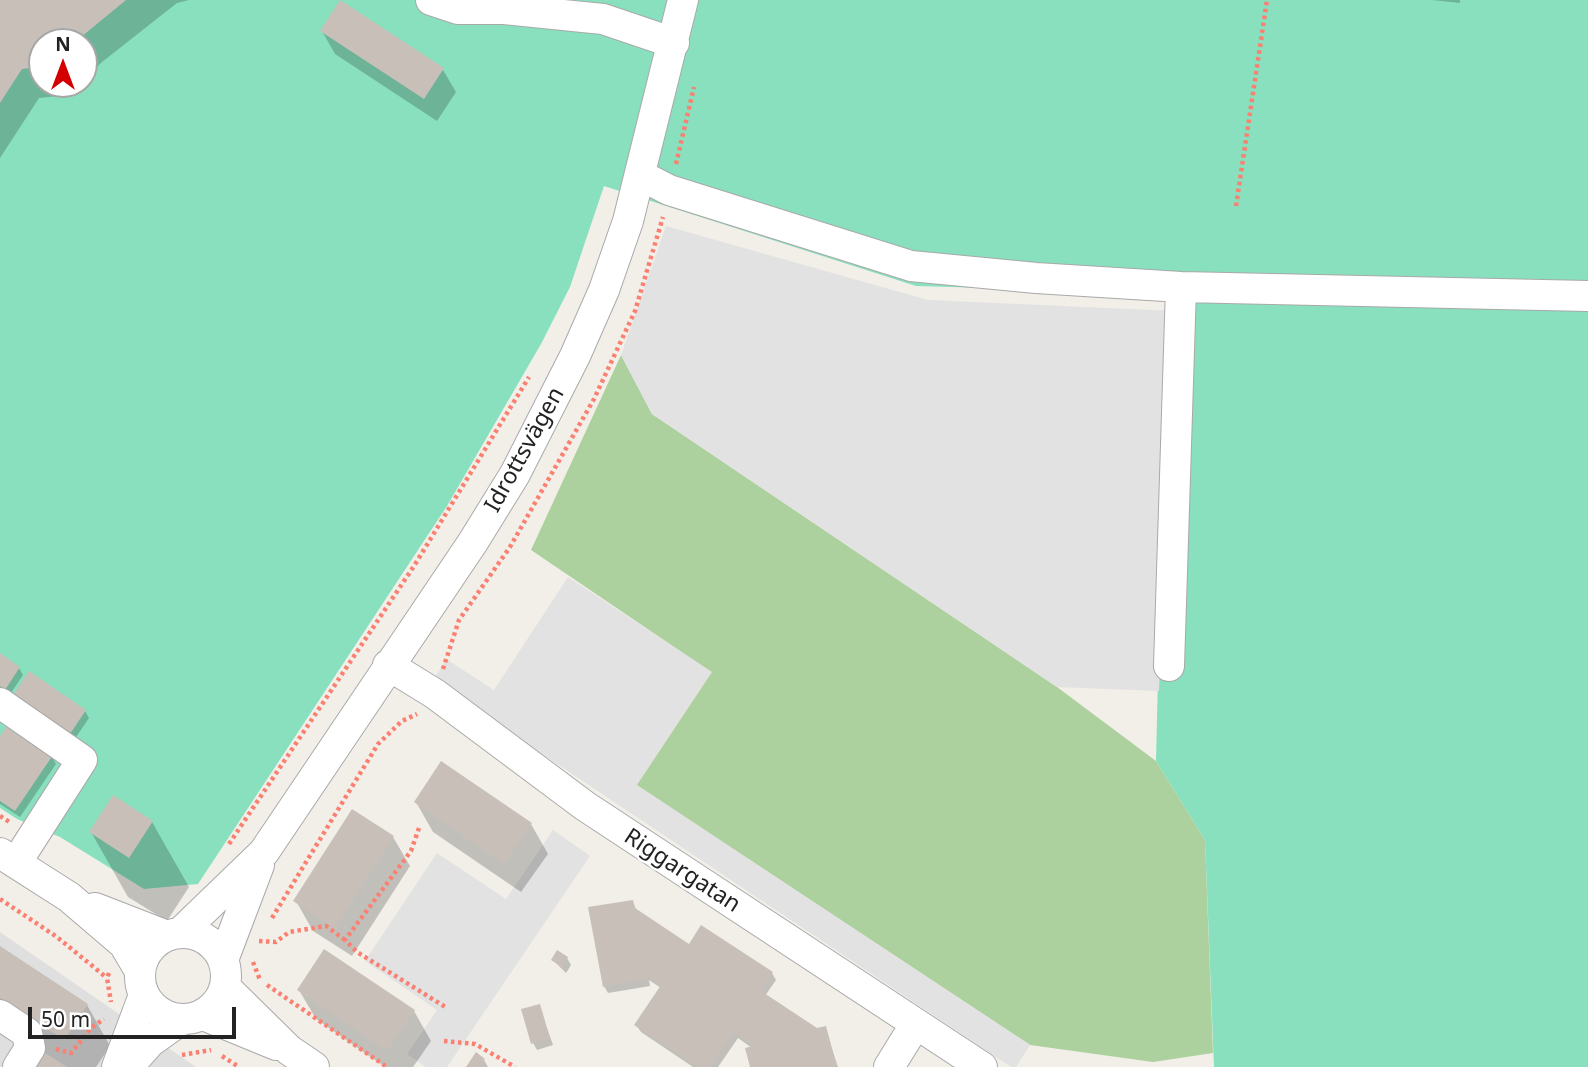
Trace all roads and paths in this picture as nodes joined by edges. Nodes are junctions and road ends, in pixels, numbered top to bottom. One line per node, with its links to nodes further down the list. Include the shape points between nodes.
1 (431, 0): 4 (street, via 458,9 603,19)
2 (683, 0): 4 (street, Idrottsvägen)
3 (1266, 0): 8 (path)
4 (674, 43): 7 (street, Idrottsvägen)
5 (677, 163): 6 (path)
6 (689, 167)
7 (640, 175): 9 (street, via 669,190 911,266); 12 (street, Idrottsvägen, via 604,290 554,399 473,542)
8 (1236, 206)
9 (1181, 287): 10 (street); 13 (street)
10 (1588, 296)
11 (535, 367): 18 (path, via 414,566)
12 (388, 665): 19 (street, Idrottsvägen); 33 (street, Riggargatan, via 435,694 585,806)
13 (1168, 666)
14 (0, 703): 17 (street, via 82,760)
15 (0, 816): 17 (path)
16 (419, 828): 24 (path, via 411,851)
17 (33, 838): 20 (street)
18 (223, 852)
19 (264, 852): 23 (street, Idrottsvägen); 26 (street, Idrottsvägen)
20 (8, 858): 21 (street)
21 (69, 897): 23 (street); 28 (street, via 124,944)
22 (0, 899): 27 (path)
23 (174, 935): 26 (street, via 206,939); 28 (street, via 147,953)
24 (345, 940): 25 (path, via 326,926 289,932 276,942); 29 (path)
25 (258, 941)
26 (234, 968): 31 (street, via 220,999); 37 (street); 43 (path)
27 (107, 978)
28 (142, 983): 31 (street, via 159,1012); 39 (street)
29 (447, 1008)
30 (0, 1015): 34 (street)
31 (192, 1017): 37 (street); 40 (street, via 150,1042)
32 (107, 1018): 34 (path, via 98,1021 71,1053)
33 (915, 1025): 45 (street); 46 (street, Riggargatan)
34 (27, 1033): 38 (street, via 30,1048)
35 (444, 1041): 44 (path, via 475,1044)
36 (212, 1050): 41 (path)
37 (289, 1050): 42 (street)
38 (18, 1067)
39 (117, 1067)
40 (128, 1067)
41 (239, 1067)
42 (314, 1067)
43 (387, 1067)
44 (515, 1067)
45 (889, 1067)
46 (982, 1067)

